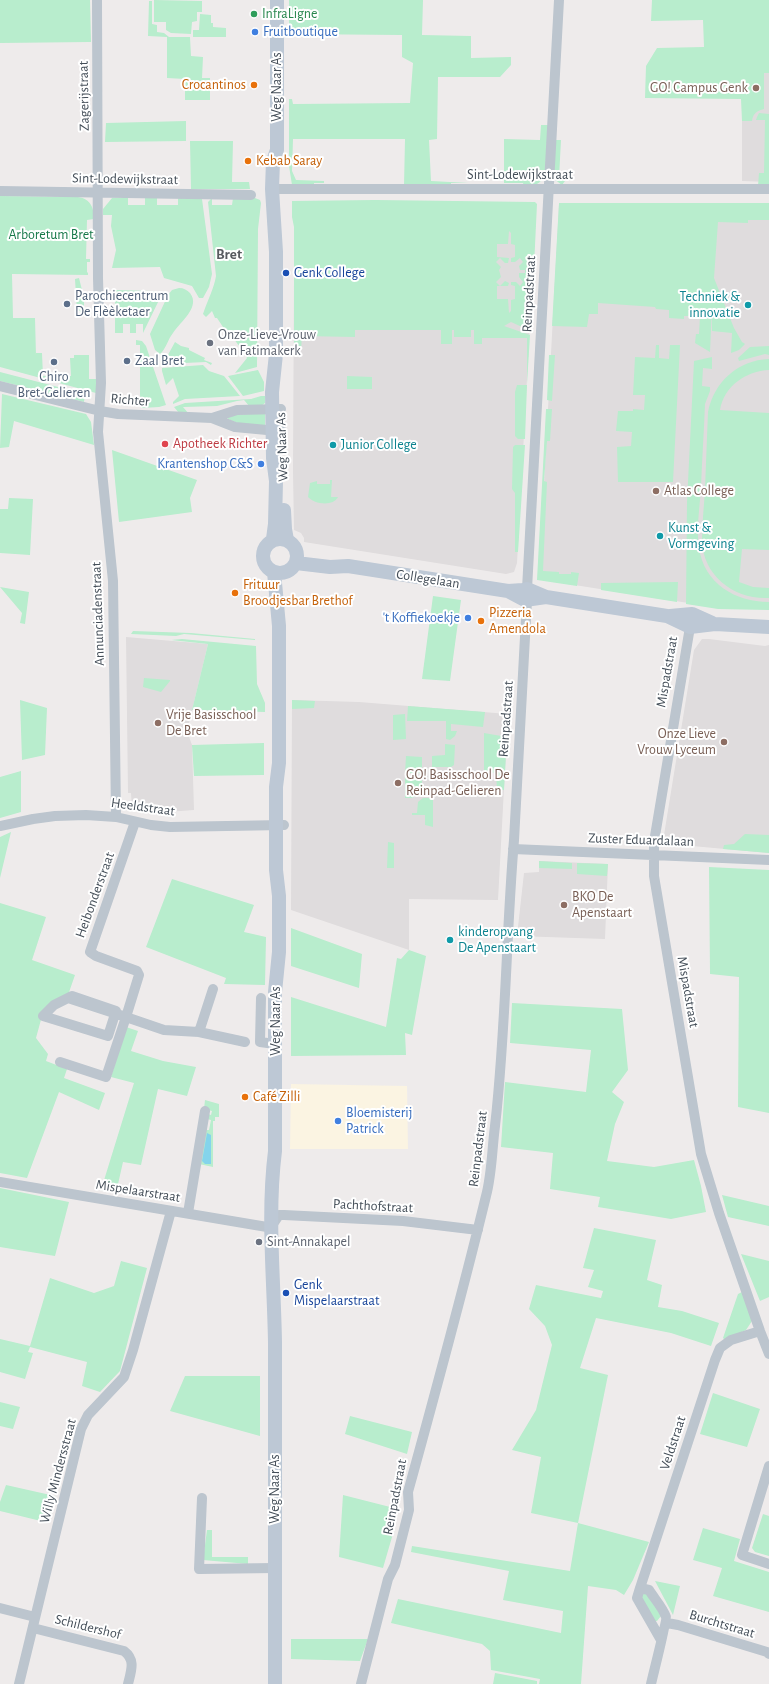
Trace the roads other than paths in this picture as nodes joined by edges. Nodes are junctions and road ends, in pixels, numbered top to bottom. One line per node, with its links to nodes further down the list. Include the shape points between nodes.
1 (97, 0): 8 (street, Zagerijstraat)
2 (277, 0): 5 (main road, Weg Naar As, via 277,150 273,161)
3 (559, 0): 4 (street, Reinpadstraat)
4 (549, 188): 5 (street, Sint-Lodewijkstraat); 6 (street, Sint-Lodewijkstraat); 18 (street, Reinpadstraat)
5 (276, 189): 11 (main road, Weg Naar As, via 276,354 281,387)
6 (769, 189)
7 (0, 191): 8 (street, Sint-Lodewijkstraat)
8 (98, 193): 9 (street, Sint-Lodewijkstraat); 12 (street, Zagerijstraat)
9 (250, 195)
10 (0, 386): 12 (street, Richter)
11 (277, 410): 13 (street, Richter, via 237,410); 14 (main road, Weg Naar As)
12 (100, 411): 13 (street, Richter, via 132,416); 21 (street, Annunciadenstraat, via 98,432 113,581)
13 (212, 418): 14 (street, Richter, via 235,427 267,430)
14 (277, 428): 15 (main road, Weg Naar As); 16 (main road, Weg Naar As, via 284,524)
15 (273, 539): 16 (main road); 17 (main road, Weg Naar As, via 263,550 265,564)
16 (288, 540): 17 (main road, Weg Naar As, via 293,544)
17 (289, 564): 18 (main road, Collegelaan, via 348,566 508,591); 23 (main road, Weg Naar As, via 279,626 279,763 284,786)
18 (527, 597): 19 (main road, Collegelaan, via 546,597); 25 (street, Reinpadstraat)
19 (691, 621): 20 (main road, Collegelaan); 26 (street, Mispadstraat)
20 (769, 627)
21 (116, 817): 22 (street, Heeldstraat); 24 (street, Heeldstraat, via 55,816)
22 (135, 822): 23 (street, Heeldstraat, via 170,827); 33 (street, Heibonderstraat, via 90,952 137,971)
23 (280, 825): 38 (main road, Weg Naar As, via 284,870 279,892)
24 (0, 826)
25 (513, 849): 26 (street, Zuster Eduardalaan); 47 (street, Reinpadstraat, via 498,1102 486,1196)
26 (653, 854): 27 (street, Zuster Eduardalaan); 49 (street, Mispadstraat, via 654,876 701,1154)
27 (769, 860)
28 (213, 989): 34 (street)
29 (261, 998): 38 (street, via 260,1042)
30 (71, 999): 31 (street)
31 (115, 1013): 33 (street); 35 (street); 35 (street, via 116,1011 72,996 54,1005 43,1016 108,1036)
32 (50, 1015): 35 (street)
33 (126, 1017): 34 (street, via 164,1030); 36 (street)
34 (199, 1032): 37 (street)
35 (109, 1033): 36 (street)
36 (120, 1037): 39 (street, via 106,1077)
37 (245, 1042)
38 (275, 1044): 41 (main road, Weg Naar As)
39 (60, 1062)
40 (205, 1111): 44 (street)
41 (275, 1151): 45 (main road, Weg Naar As, via 279,1175); 46 (main road, Weg Naar As)
42 (0, 1182): 43 (street, Mispelaarstraat)
43 (171, 1210): 44 (street, Mispelaarstraat); 57 (street, Willy Mindersstraat, via 124,1377 88,1415 81,1429)
44 (188, 1213): 46 (street, Mispelaarstraat)
45 (279, 1215): 46 (street); 47 (street, Pachthofstraat, via 403,1221); 48 (main road, Weg Naar As, via 280,1253)
46 (271, 1227): 48 (main road, Weg Naar As)
47 (478, 1230): 65 (street, Reinpadstraat, via 408,1492 409,1510)
48 (275, 1293): 54 (main road, Weg Naar As)
49 (760, 1331): 50 (street, Mispadstraat); 55 (street, Veldstraat, via 731,1340 720,1348 714,1360)
50 (769, 1354)
51 (769, 1466): 53 (street, via 742,1555)
52 (202, 1498): 54 (street, via 199,1569)
53 (769, 1564)
54 (275, 1568): 64 (main road, Weg Naar As)
55 (640, 1588): 58 (street, via 649,1590); 60 (street, Veldstraat, via 637,1598)
56 (0, 1608): 57 (street)
57 (35, 1616): 59 (street, Willy Mindersstraat)
58 (667, 1623): 60 (street); 61 (street, Burchtstraat)
59 (33, 1628): 62 (street, Willy Mindersstraat); 63 (street, Schildershof, via 124,1651 132,1660)
60 (661, 1640): 66 (street)
61 (769, 1654)
62 (19, 1684)
63 (128, 1684)
64 (275, 1684)
65 (361, 1684)
66 (651, 1684)

